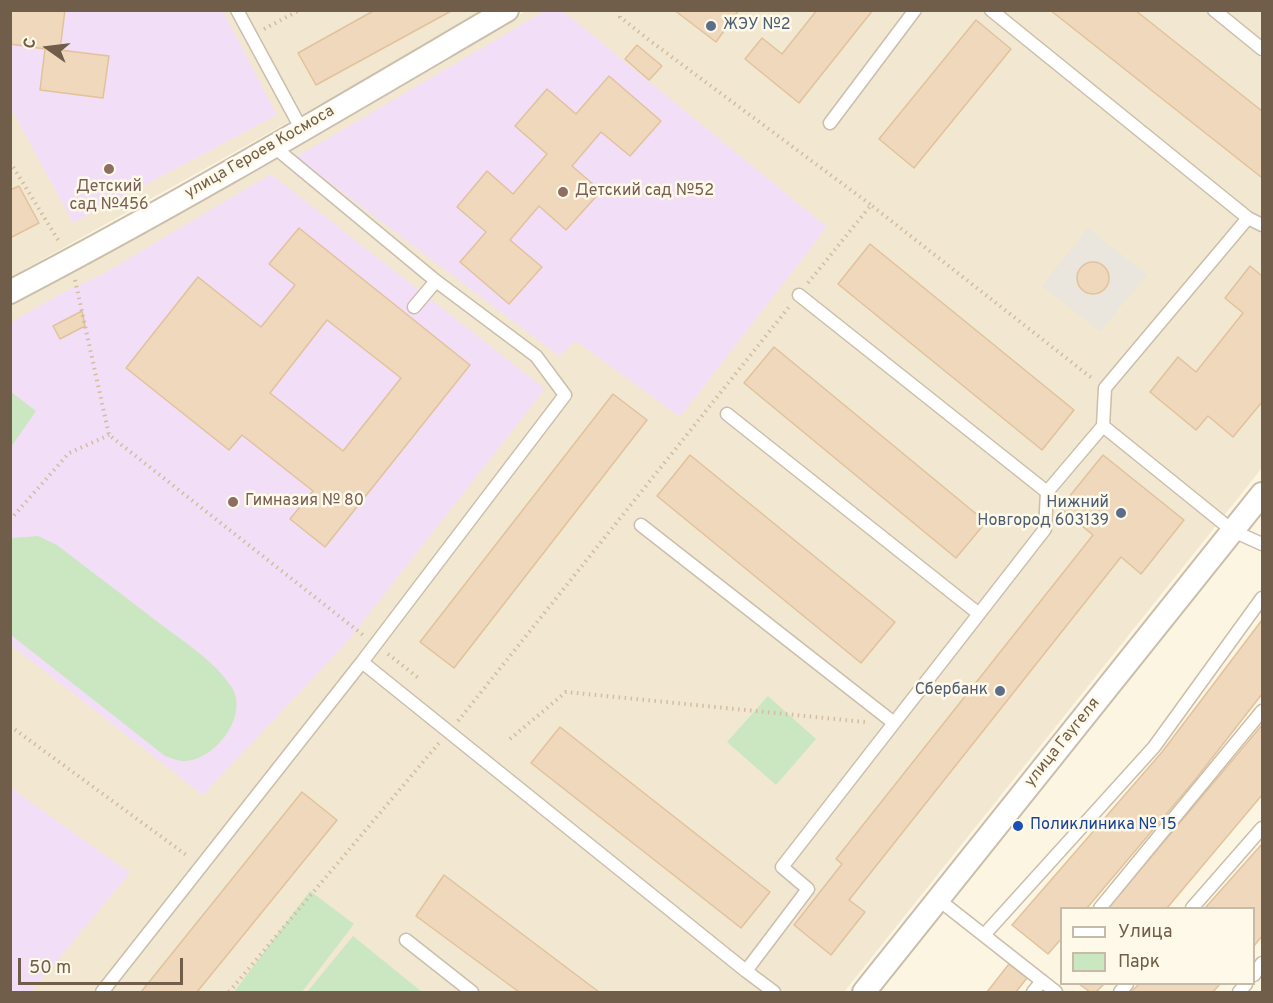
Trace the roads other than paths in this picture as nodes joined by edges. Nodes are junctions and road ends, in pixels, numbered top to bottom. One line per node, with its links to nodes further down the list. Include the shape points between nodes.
1 (237, 10): 8 (lane)
2 (507, 10): 8 (street, улица Героев Космоса)
3 (915, 10): 7 (lane)
4 (991, 10): 10 (lane)
5 (1214, 10): 6 (lane)
6 (1263, 49)
7 (830, 123)
8 (302, 130): 9 (street, улица Героев Космоса)
9 (273, 146): 12 (lane); 13 (street, улица Героев Космоса)
10 (1248, 218): 11 (lane); 17 (lane, via 1105,388)
11 (1262, 225)
12 (436, 281): 15 (lane); 25 (lane, via 536,356 565,395)
13 (10, 292)
14 (799, 295): 18 (lane)
15 (414, 307)
16 (727, 414): 24 (lane)
17 (1103, 426): 18 (lane); 21 (lane)
18 (1047, 492): 24 (lane, via 1045,529)
19 (1263, 494): 21 (street, улица Гаугеля)
20 (641, 525): 27 (lane)
21 (1233, 531): 22 (lane); 29 (street, улица Гаугеля)
22 (1263, 544)
23 (1263, 598): 32 (lane, via 1154,747)
24 (979, 614): 27 (lane)
25 (362, 662): 34 (lane); 36 (lane)
26 (1263, 711): 30 (lane)
27 (894, 723): 34 (lane, via 782,867 808,889)
28 (1263, 828): 31 (lane)
29 (939, 900): 32 (lane); 39 (street, улица Гаугеля)
30 (1102, 907)
31 (1194, 907)
32 (984, 935): 35 (lane)
33 (406, 940): 37 (lane)
34 (746, 971): 38 (lane)
35 (1042, 981): 40 (lane); 41 (lane)
36 (102, 993)
37 (472, 993)
38 (774, 993)
39 (864, 993)
40 (1033, 993)
41 (1056, 993)

